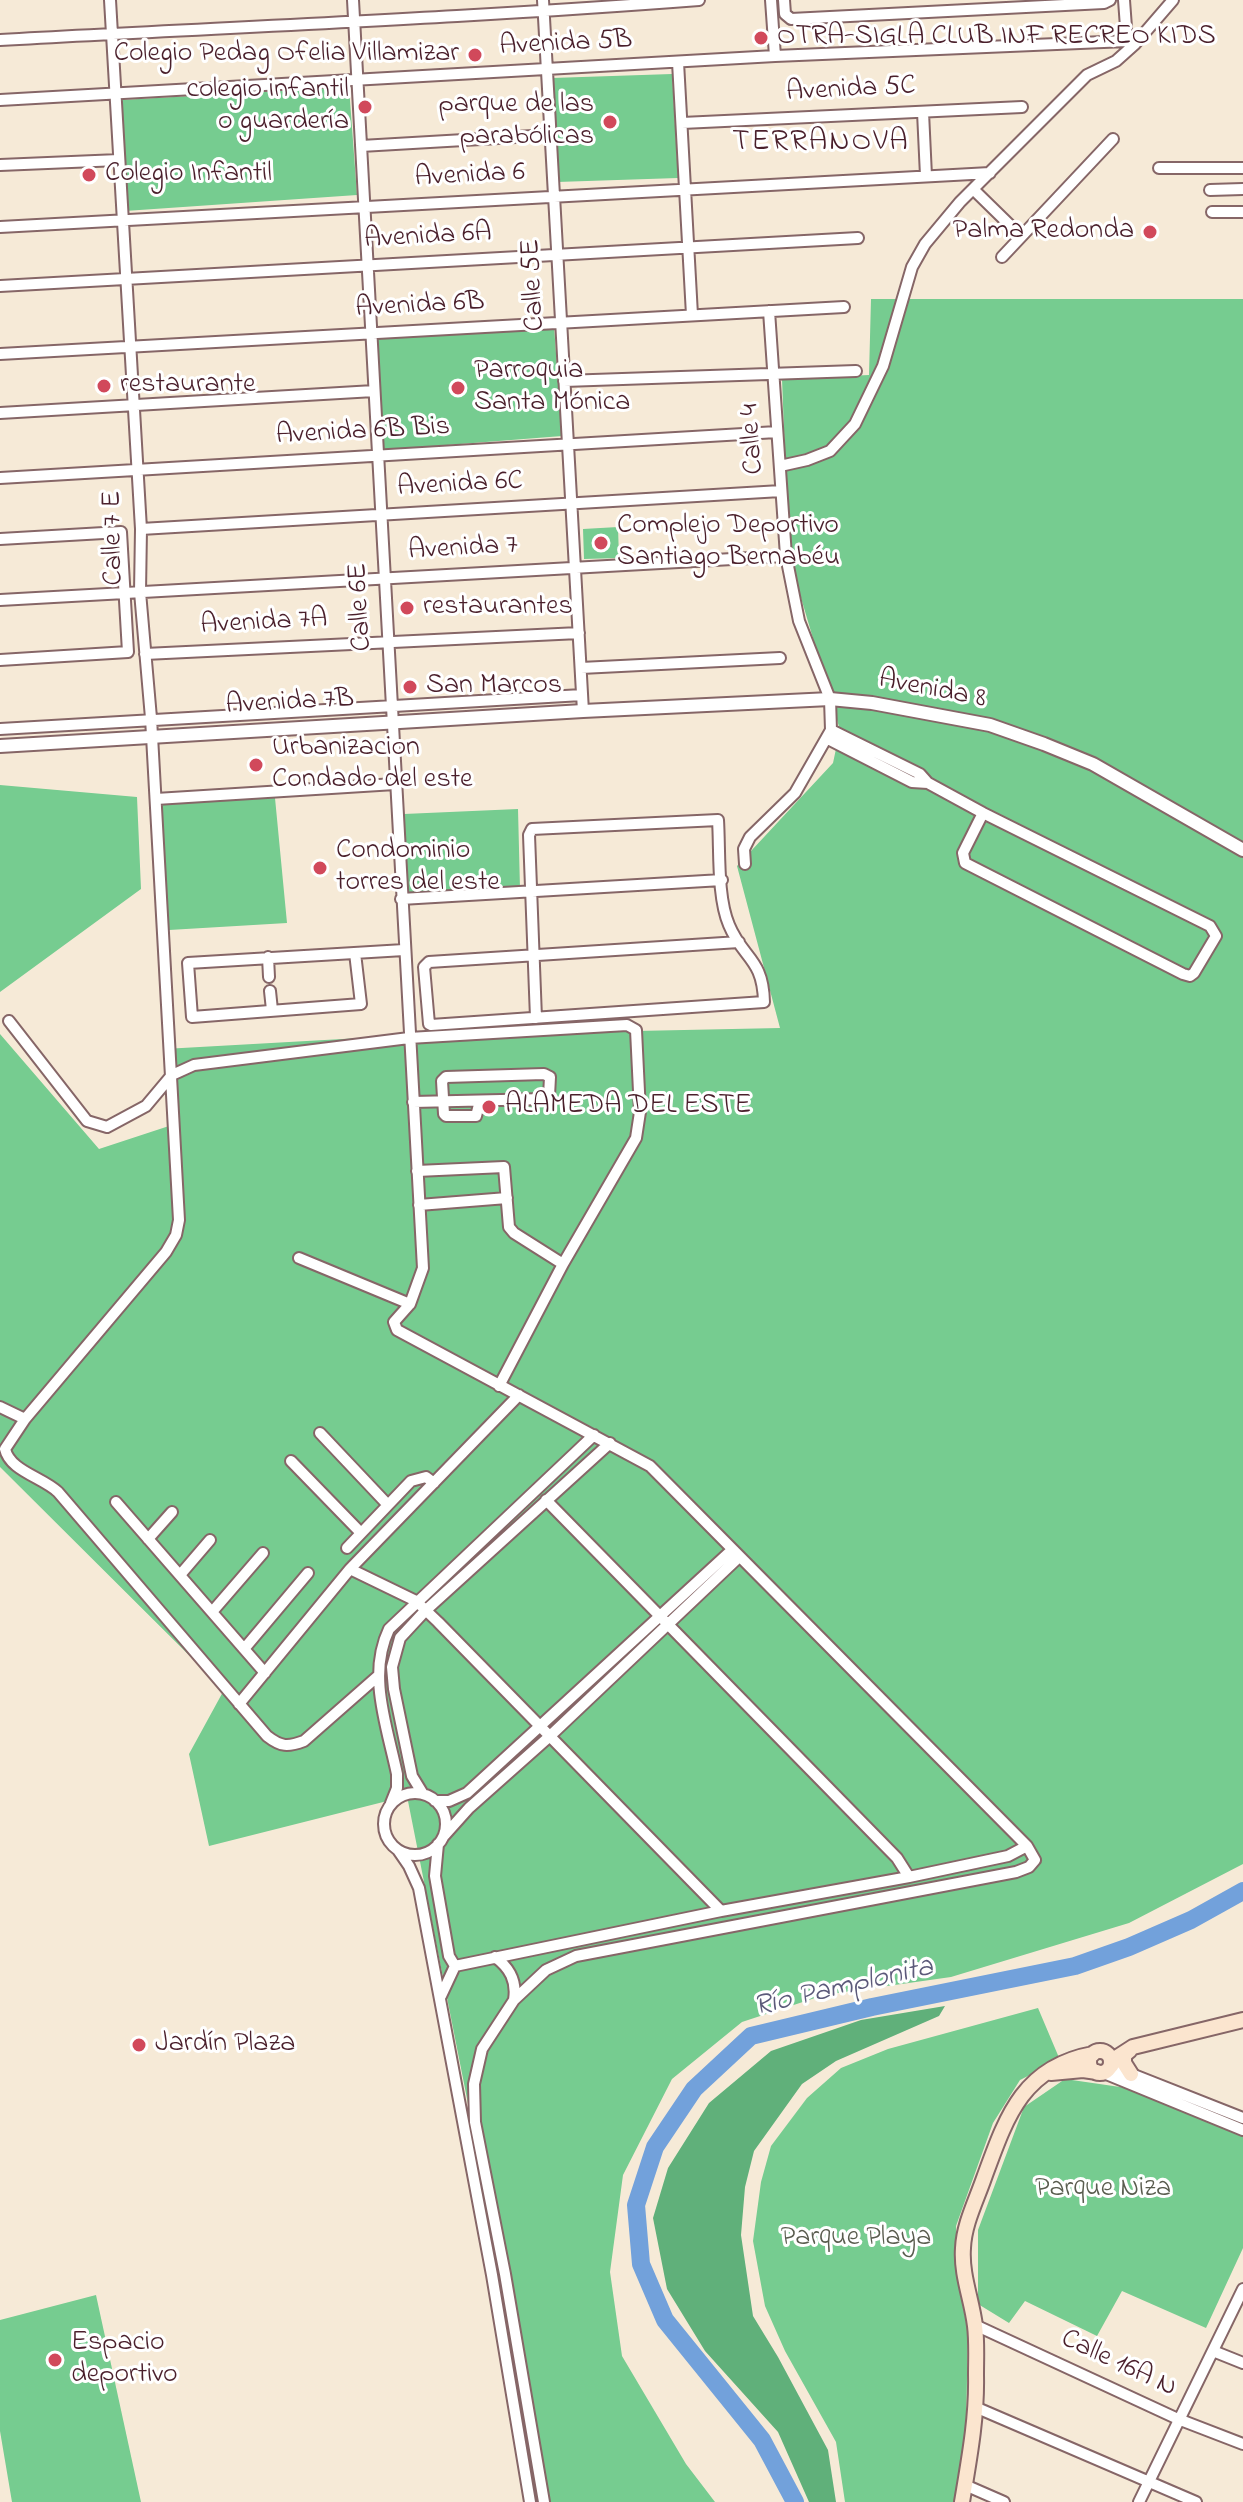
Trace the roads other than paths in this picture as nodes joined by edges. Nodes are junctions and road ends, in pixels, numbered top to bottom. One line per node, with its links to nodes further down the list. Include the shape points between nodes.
1 (110, 0): 12 (street, Calle 7 E)
2 (353, 0): 11 (street, Calle 6E)
3 (699, 0): 10 (street)
4 (771, 0): 15 (street)
5 (784, 0): 9 (street, via 791,19)
6 (1110, 0): 9 (street)
7 (1124, 0): 14 (street)
8 (1173, 0): 14 (street)
9 (1002, 3)
10 (543, 6): 11 (street); 17 (street, Calle 5E)
11 (354, 19): 12 (street); 18 (street, Calle 6E)
12 (112, 34): 13 (street); 19 (street, Calle 7 E)
13 (0, 40)
14 (1131, 42): 15 (street, Avenida 5B); 31 (street, via 1116,61 1087,75)
15 (775, 56): 16 (street, Avenida 5B)
16 (678, 62): 17 (street, Avenida 5B); 23 (street)
17 (547, 70): 18 (street, Avenida 5B); 24 (street, Calle 5E)
18 (358, 80): 19 (street, Avenida 5B); 26 (street, Calle 6E)
19 (116, 92): 20 (street, Avenida 5B); 27 (street, Calle 7 E)
20 (0, 100)
21 (1022, 107): 22 (street, Avenida 5C)
22 (923, 112): 23 (street, Avenida 5C); 32 (street)
23 (682, 123): 33 (street)
24 (550, 135): 26 (street); 37 (street, Calle 5E)
25 (1113, 139): 43 (street)
26 (361, 146): 38 (street, Calle 6E)
27 (119, 160): 28 (street); 41 (street, Calle 7 E)
28 (0, 165)
29 (1159, 168): 30 (street)
30 (1243, 168)
31 (990, 173): 32 (street, Avenida 6); 35 (street)
32 (926, 176): 33 (street, Avenida 6)
33 (685, 189): 37 (street, Avenida 6); 45 (street)
34 (1243, 189): 36 (street)
35 (974, 190): 43 (street); 67 (street, via 925,244 912,267 883,366 855,424 830,451)
36 (1210, 190)
37 (554, 197): 38 (street, Avenida 6); 46 (street, Calle 5E)
38 (364, 207): 41 (street, Avenida 6); 48 (street, Calle 6E)
39 (1212, 212): 40 (street)
40 (1243, 212)
41 (123, 220): 42 (street, Avenida 6); 49 (street, Calle 7 E)
42 (0, 227)
43 (1021, 236): 47 (street)
44 (858, 238): 45 (street, Avenida 6A)
45 (690, 248): 46 (street, Avenida 6A); 53 (street)
46 (557, 255): 48 (street, Avenida 6A); 54 (street, Calle 5E)
47 (1002, 257)
48 (367, 266): 49 (street, Avenida 6A); 55 (street, Calle 6E)
49 (126, 279): 50 (street, Avenida 6A); 56 (street, Calle 7 E)
50 (0, 286)
51 (844, 307): 52 (street, Avenida 6B)
52 (769, 311): 53 (street, Avenida 6B); 59 (street, Calle 4)
53 (692, 315): 54 (street, Avenida 6B)
54 (561, 323): 55 (street, Avenida 6B); 60 (street, Calle 5E)
55 (371, 333): 56 (street, Avenida 6B); 61 (street, Calle 6E)
56 (130, 347): 57 (street, Avenida 6B); 62 (street, Calle 7 E)
57 (0, 354)
58 (856, 371): 59 (street)
59 (774, 374): 60 (street); 64 (street, Calle 4)
60 (564, 381): 65 (street, Calle 5E)
61 (374, 391): 62 (street); 66 (street, Calle 6E)
62 (134, 405): 63 (street); 68 (street, Calle 7 E)
63 (0, 413)
64 (777, 432): 65 (street, Avenida 6B Bis); 67 (street, Calle 4)
65 (568, 445): 66 (street, Avenida 6B Bis); 71 (street, Calle 5E)
66 (378, 456): 68 (street, Avenida 6B Bis); 72 (street, Calle 6E)
67 (780, 466): 70 (street, Calle 4)
68 (137, 470): 69 (street, Avenida 6B Bis); 73 (street, Calle 7 E)
69 (0, 478)
70 (781, 491): 71 (street, Avenida 6C); 75 (street, Calle 4)
71 (571, 503): 72 (street, Avenida 6C); 76 (street, Calle 5E)
72 (381, 515): 73 (street, Avenida 6C); 77 (street, Calle 6E)
73 (141, 529): 78 (street, Calle 7 E)
74 (0, 539): 79 (street, via 121,532)
75 (786, 556): 76 (street, Avenida 7); 88 (street, Calle 4, via 799,621)
76 (575, 568): 77 (street, Avenida 7); 81 (street, Calle 5E)
77 (384, 579): 78 (street, Avenida 7); 82 (street, Calle 6E)
78 (140, 592): 79 (street, Avenida 7); 83 (street, Calle 7 E)
79 (124, 593): 80 (street, Avenida 7); 85 (street, via 128,652)
80 (0, 600)
81 (579, 633): 82 (street, Avenida 7A); 86 (street, Calle 5E)
82 (388, 640): 83 (street, Avenida 7A); 90 (street, Calle 6E)
83 (145, 654): 93 (street, Calle 7 E)
84 (780, 658): 86 (street)
85 (0, 660)
86 (581, 668): 87 (street, Calle 5E)
87 (582, 695): 89 (street, Avenida 7B); 91 (street, Calle 5E)
88 (830, 699): 91 (street, Avenida 8); 97 (street, Calle 4); 104 (street, Avenida 8, via 990,725 1044,744 1093,764)
89 (501, 700): 90 (street, Avenida 7B); 92 (street)
90 (391, 706): 93 (street, Avenida 7B); 94 (street, Calle 6E)
91 (583, 711): 92 (street, Avenida 7B)
92 (503, 716): 94 (street, Avenida 7B)
93 (151, 718): 95 (street, Avenida 7B); 98 (street, Calle 7 E)
94 (392, 723): 98 (street, Avenida 7B); 101 (street, Calle 6E)
95 (55, 725): 96 (street, Avenida 7B); 99 (street)
96 (0, 729)
97 (829, 735): 103 (street, via 912,782 928,783); 105 (street, via 795,793 750,837)
98 (153, 736): 99 (street, Avenida 7B); 102 (street, Calle 7 E)
99 (57, 743): 100 (street, Avenida 7B)
100 (0, 746)
101 (395, 784): 102 (street); 108 (street, Calle 6E)
102 (156, 799): 120 (street, Calle 7 E)
103 (983, 813): 103 (street, via 1210,926 1216,936 1194,973 1183,974 965,863 963,853)
104 (1243, 850)
105 (745, 864)
106 (722, 880): 107 (street); 107 (street, via 718,820 532,829); 109 (street, via 726,915)
107 (531, 891): 108 (street); 112 (street)
108 (401, 899): 110 (street, Calle 6E)
109 (739, 942): 112 (street); 117 (street, via 759,969 764,1002)
110 (404, 950): 111 (street); 119 (street, Calle 6E)
111 (355, 953): 113 (street); 116 (street, via 361,1004)
112 (535, 954): 117 (street); 117 (street, via 429,962 424,967 429,1024)
113 (268, 957): 114 (street); 116 (street, via 188,963 192,1017)
114 (269, 977)
115 (270, 991): 116 (street)
116 (272, 1010)
117 (536, 1018)
118 (9, 1021): 120 (street, via 95,1125 107,1127 141,1110)
119 (409, 1038): 120 (street, via 194,1065); 121 (street, Calle 6E); 127 (street, via 627,1025 636,1030 636,1138)
120 (172, 1075): 132 (street, Calle 7 E, via 176,1235)
121 (413, 1102): 122 (street); 123 (street, Calle 6E)
122 (443, 1103): 122 (street, via 446,1116 476,1116 480,1101 548,1098 550,1077 446,1077)
123 (417, 1171): 124 (street, via 504,1167); 125 (street, Calle 6E)
124 (507, 1198): 125 (street); 127 (street, via 514,1233)
125 (419, 1205): 128 (street, Calle 6E, via 423,1268)
126 (299, 1258): 128 (street)
127 (563, 1264): 129 (street)
128 (410, 1304): 129 (street, Calle 6E, via 394,1322 397,1330)
129 (499, 1386): 130 (street)
130 (519, 1395): 134 (street); 137 (street)
131 (0, 1407): 132 (street)
132 (25, 1419): 161 (street, via 6,1445 9,1461 58,1492)
133 (320, 1433): 140 (street)
134 (594, 1435): 135 (street); 151 (street)
135 (610, 1443): 138 (street); 147 (street, via 650,1466)
136 (291, 1461): 142 (street)
137 (434, 1483): 140 (street, via 416,1478); 148 (street)
138 (546, 1500): 152 (street); 154 (street)
139 (116, 1502): 143 (street)
140 (388, 1505): 142 (street)
141 (172, 1512): 143 (street)
142 (361, 1533): 145 (street)
143 (148, 1539): 150 (street)
144 (210, 1540): 150 (street)
145 (347, 1548)
146 (263, 1553): 153 (street)
147 (736, 1554): 154 (street); 155 (street); 168 (street)
148 (350, 1569): 151 (street); 157 (street)
149 (308, 1573): 156 (street)
150 (180, 1575): 153 (street)
151 (416, 1601): 152 (street); 158 (street, via 389,1629)
152 (425, 1611): 162 (street); 164 (street, via 400,1638 392,1667 412,1776)
153 (212, 1612): 156 (street)
154 (660, 1616): 155 (street); 162 (street)
155 (668, 1624): 163 (street); 170 (street, via 897,1858)
156 (244, 1649): 157 (street)
157 (265, 1673): 161 (street)
158 (378, 1676): 159 (street); 160 (street)
159 (356, 1696): 160 (street); 161 (street, via 304,1741 289,1747 267,1736)
160 (381, 1699): 166 (street, via 397,1774)
161 (239, 1704)
162 (540, 1726): 163 (street); 165 (street, via 467,1793)
163 (550, 1736): 167 (street, via 469,1808); 171 (street)
164 (423, 1794): 165 (street); 166 (street, via 406,1794)
165 (435, 1801): 167 (street, via 445,1817)
166 (391, 1803): 169 (street, via 384,1831)
167 (441, 1841): 169 (street, via 423,1854); 173 (street, via 435,1876)
168 (1027, 1846): 170 (street, via 1008,1856); 175 (street, via 1035,1860 1016,1872 576,1956 546,1970)
169 (398, 1850): 174 (street, via 419,1888)
170 (909, 1877): 171 (street)
171 (721, 1911): 172 (street)
172 (495, 1957): 173 (street); 175 (street, via 512,1976)
173 (455, 1966): 174 (street)
174 (440, 1998): 185 (street)
175 (514, 2000): 184 (street, via 482,2049 474,2084 475,2122)
176 (1243, 2020): 177 (main road)
177 (1133, 2047): 178 (main road); 179 (main road); 180 (main road, via 1124,2055)
178 (1098, 2053): 179 (main road, via 1110,2058); 181 (main road, via 1068,2060)
179 (1104, 2070): 180 (street); 181 (main road); 183 (street)
180 (1131, 2074): 182 (street)
181 (1043, 2075): 189 (main road, via 1009,2113 964,2232 964,2275)
182 (1243, 2118)
183 (1243, 2130)
184 (505, 2274): 185 (street, via 501,2279); 188 (street)
185 (492, 2275): 187 (street)
186 (1243, 2289): 190 (street)
187 (496, 2303): 188 (street); 197 (street)
188 (510, 2303): 198 (street)
189 (975, 2325): 192 (main road); 193 (street, Calle 16A N)
190 (1213, 2351): 191 (street); 193 (street)
191 (1243, 2363)
192 (975, 2407): 195 (street); 196 (main road)
193 (1178, 2419): 194 (street, Calle 16A N); 195 (street)
194 (1243, 2444)
195 (1149, 2483): 201 (street); 202 (street)
196 (965, 2485): 199 (main road); 200 (street)
197 (530, 2502)
198 (544, 2502)
199 (962, 2502)
200 (1004, 2502)
201 (1139, 2502)
202 (1196, 2502)

